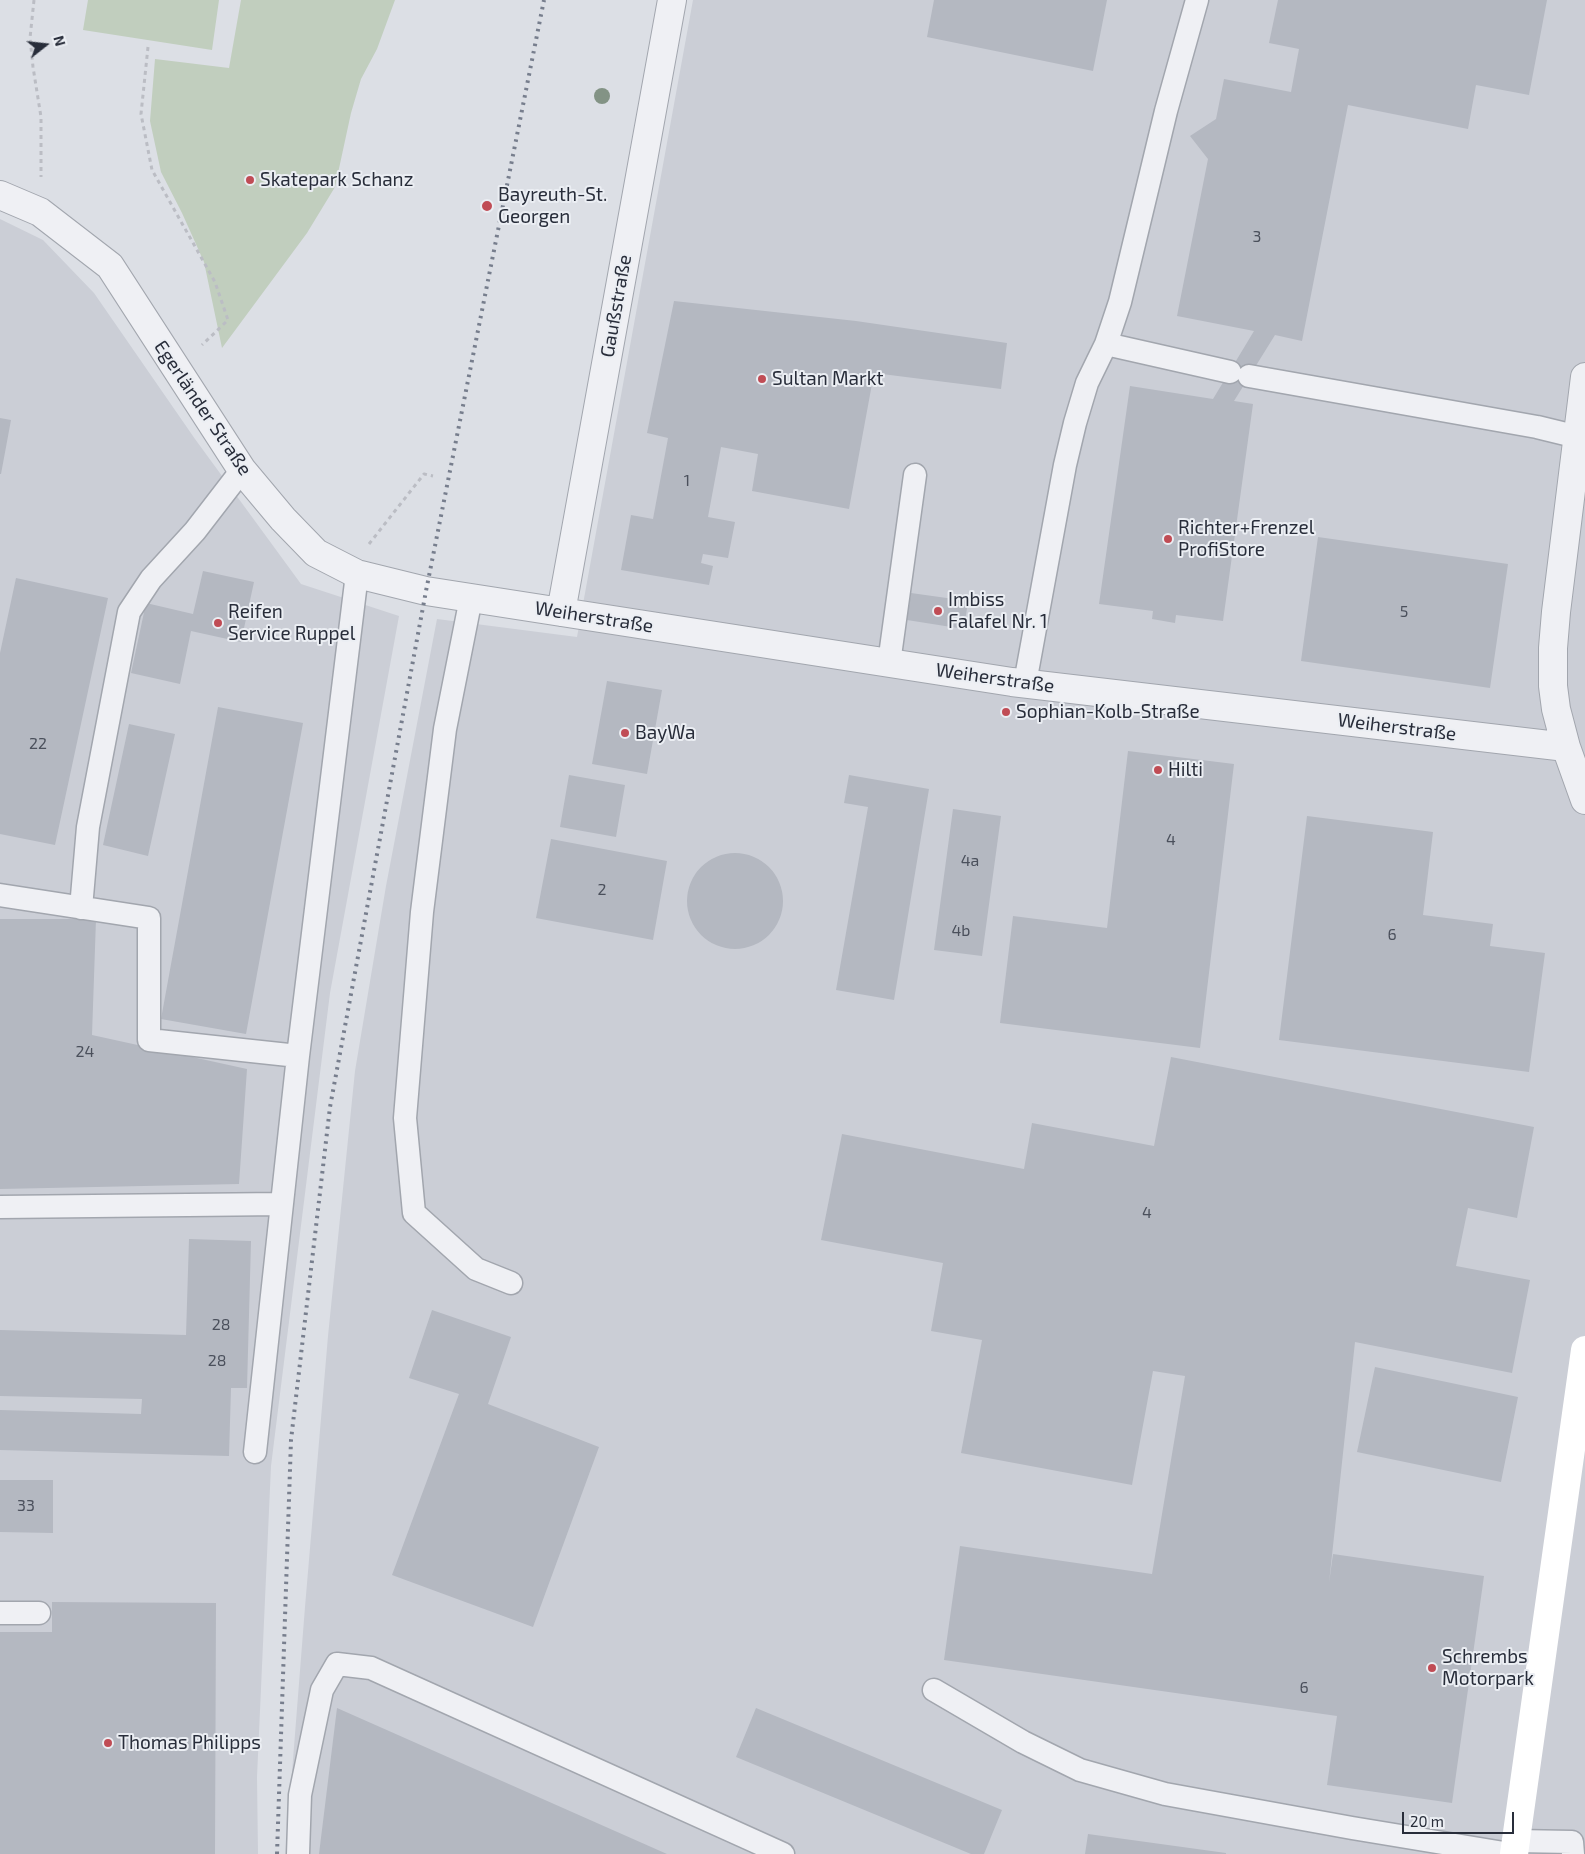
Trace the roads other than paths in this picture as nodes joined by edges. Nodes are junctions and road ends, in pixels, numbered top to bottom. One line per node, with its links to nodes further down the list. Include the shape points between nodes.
1 (672, 0): 12 (street, Gaußstraße)
2 (1197, 0): 4 (lane, via 1166,111 1120,302)
3 (0, 195): 7 (street, Egerländer Straße, via 40,212 110,266)
4 (1106, 344): 6 (lane, via 1240,374); 14 (lane, via 1087,383 1075,423)
5 (1585, 377): 6 (street)
6 (1578, 437): 15 (street, via 1553,648 1556,709)
7 (242, 470): 9 (street, Egerländer Straße, via 316,552); 18 (lane, via 195,531 151,579 129,612 88,827)
8 (915, 475): 13 (lane)
9 (357, 574): 10 (street, Egerländer Straße); 19 (lane)
10 (426, 591): 11 (street, Weiherstraße)
11 (471, 598): 12 (street, Weiherstraße); 22 (lane, via 445,729 422,912 405,1118 414,1213 476,1269)
12 (561, 612): 13 (street, Weiherstraße)
13 (889, 662): 14 (street, Weiherstraße)
14 (1025, 683): 15 (street, Weiherstraße)
15 (1566, 747): 16 (street)
16 (1585, 800)
17 (0, 895): 18 (lane)
18 (81, 908): 19 (lane, via 149,918 148,1040)
19 (298, 1056): 20 (lane)
20 (282, 1204): 21 (lane); 24 (lane)
21 (0, 1207)
22 (511, 1283)
23 (1585, 1350): 29 (main road)
24 (255, 1452)
25 (0, 1613): 26 (lane)
26 (39, 1613)
27 (934, 1690): 29 (lane, via 1023,1742 1080,1770 1165,1794 1352,1828)
28 (1577, 1846): 29 (lane)
29 (1513, 1850)
30 (298, 1854): 31 (lane, via 300,1795 322,1690 337,1664 371,1668)
31 (783, 1854)

